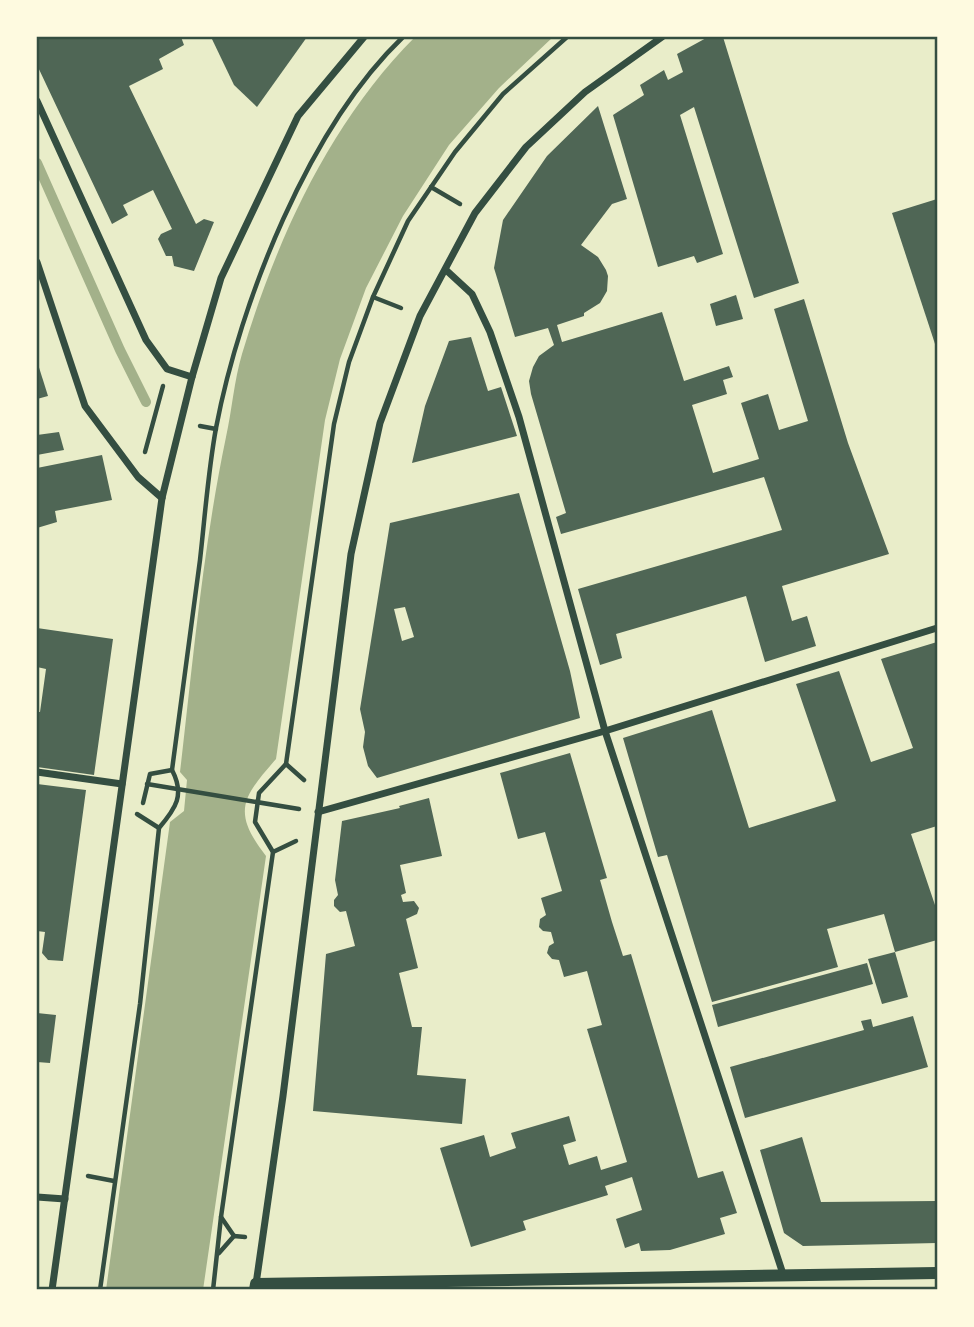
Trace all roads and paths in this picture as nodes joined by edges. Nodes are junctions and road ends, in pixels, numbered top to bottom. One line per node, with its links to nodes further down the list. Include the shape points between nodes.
1 (364, 37): 12 (street, via 298,116 221,278)
2 (403, 37): 17 (path, via 347,104 308,168 269,253 234,355 216,429)
3 (662, 37): 6 (street, via 585,92 526,147)
4 (37, 101): 11 (street, via 146,340)
5 (431, 187): 6 (path)
6 (475, 213): 8 (street)
7 (37, 262): 13 (street, via 85,406)
8 (446, 270): 10 (street); 16 (street, via 472,294 490,332 519,417)
9 (373, 297): 10 (path)
10 (420, 316): 22 (street, via 380,423 351,555)
11 (167, 369): 12 (street); 13 (path)
12 (192, 377): 14 (street)
13 (138, 477): 14 (street)
14 (162, 498): 19 (street)
15 (937, 628): 16 (street)
16 (605, 731): 22 (street); 31 (street)
17 (172, 770): 20 (path, via 150,774); 23 (path, via 179,783 176,808)
18 (37, 772): 19 (street)
19 (122, 784): 24 (street)
20 (147, 784): 21 (path); 23 (path, via 140,815)
21 (297, 809)
22 (318, 811): 32 (street)
23 (159, 828): 25 (path)
24 (69, 1172): 25 (path); 27 (street)
25 (114, 1181): 34 (path)
26 (37, 1197): 27 (street)
27 (65, 1199): 33 (street)
28 (221, 1217): 29 (path, via 234,1236)
29 (218, 1253)
30 (937, 1272): 31 (street)
31 (782, 1274): 32 (street)
32 (256, 1287)
33 (52, 1290)
34 (100, 1290)

